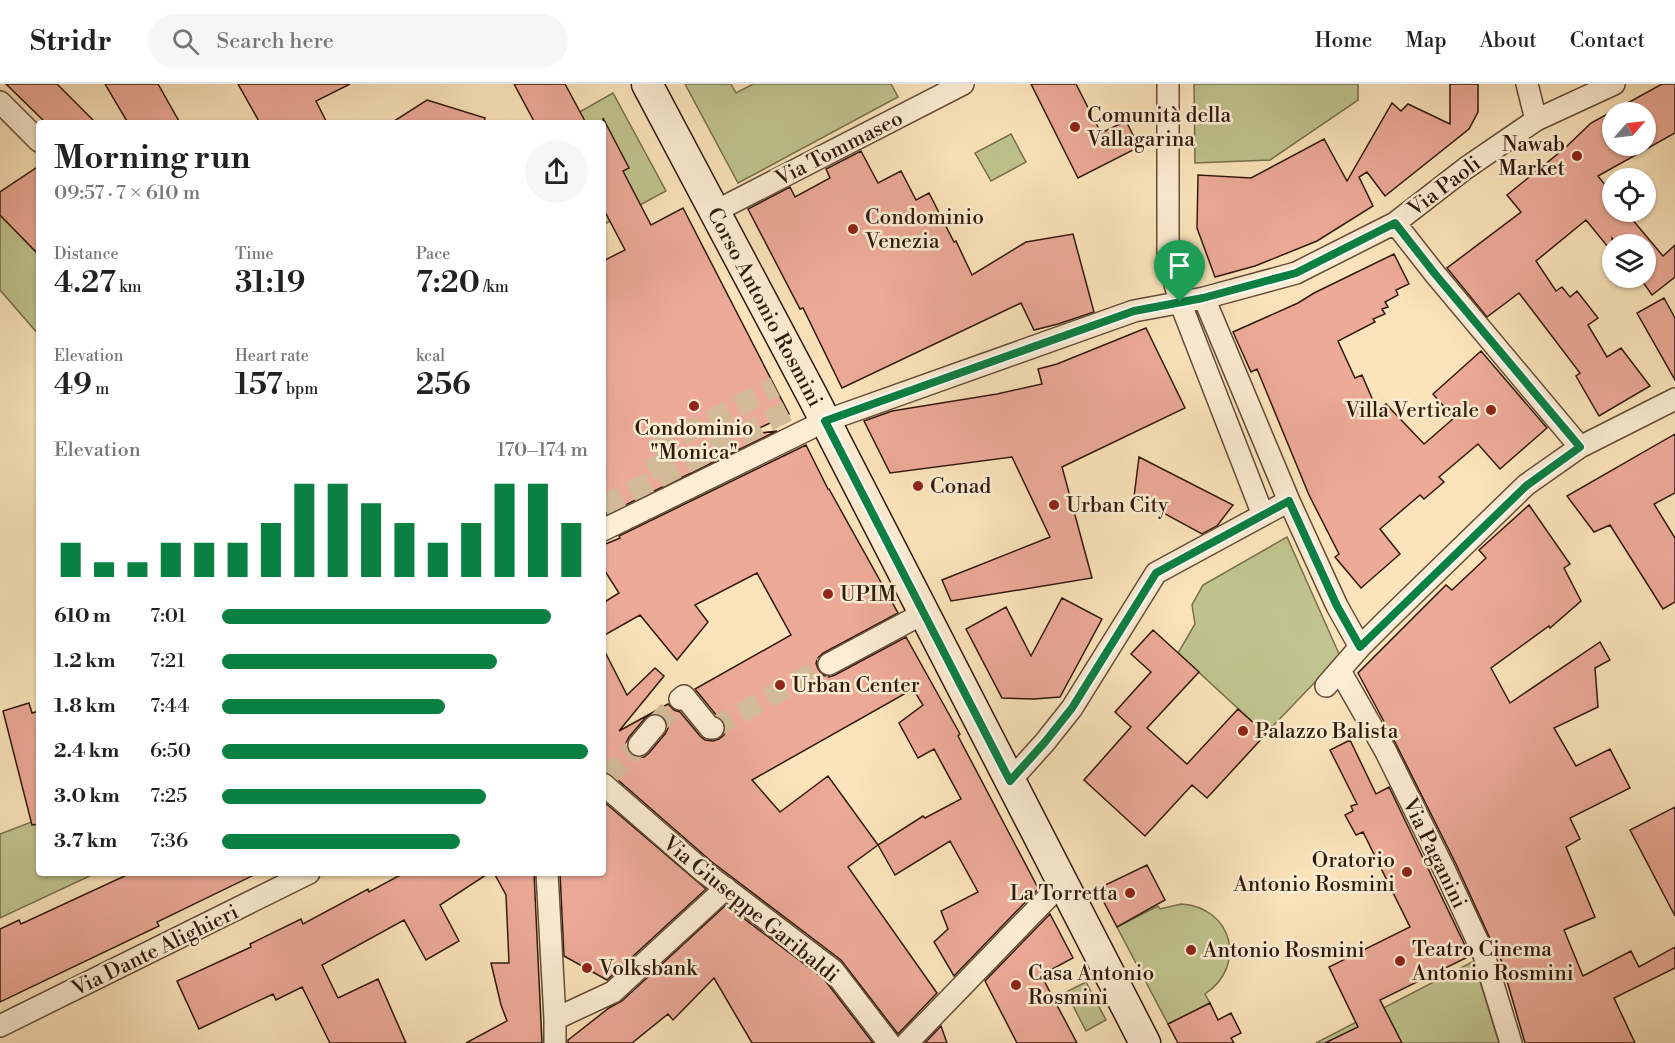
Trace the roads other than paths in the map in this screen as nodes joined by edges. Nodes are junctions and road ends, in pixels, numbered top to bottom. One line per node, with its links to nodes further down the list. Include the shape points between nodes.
1 (647, 84): 9 (main road, Corso Antonio Rosmini)
2 (963, 84): 9 (street, Via Tommaseo)
3 (1168, 84): 12 (street, via 1168,259)
4 (1527, 84): 7 (street)
5 (1614, 84): 7 (street, Via Paoli)
6 (0, 102): 8 (street)
7 (1536, 120): 10 (street, Via Paoli)
8 (36, 138)
9 (714, 212): 14 (main road, Corso Antonio Rosmini)
10 (1395, 223): 11 (street, Via Paoli, via 1296,273); 15 (street)
11 (1203, 298): 12 (street, Via Paoli); 16 (street)
12 (1180, 302): 14 (street, Via Paoli, via 1134,311); 17 (street)
13 (1675, 399): 15 (street)
14 (825, 421): 18 (street, Via Paoli); 19 (main road, Corso Antonio Rosmini)
15 (1580, 447): 20 (street, via 1526,486)
16 (1289, 501): 17 (street); 20 (street)
17 (1263, 515): 26 (street, via 1156,573 1072,708)
18 (606, 529)
19 (924, 613): 21 (street); 26 (main road, Corso Antonio Rosmini)
20 (1360, 647): 38 (street, Via Paganini, via 1333,679 1385,750 1444,869 1484,955)
21 (829, 664)
22 (680, 699): 24 (street, via 684,696)
23 (655, 726): 25 (street)
24 (713, 729)
25 (639, 745)
26 (1010, 781): 30 (main road, Corso Antonio Rosmini)
27 (606, 784): 31 (street, Via Giuseppe Garibaldi, via 688,859)
28 (303, 876): 33 (street, Via Dante Alighieri)
29 (547, 876): 32 (street)
30 (1063, 882): 36 (street); 37 (main road, Corso Antonio Rosmini)
31 (726, 888): 32 (street, via 613,992); 35 (street, Via Giuseppe Garibaldi, via 833,970)
32 (555, 1019): 34 (street)
33 (0, 1026)
34 (555, 1043)
35 (889, 1043)
36 (907, 1043)
37 (1145, 1043)
38 (1511, 1043)

